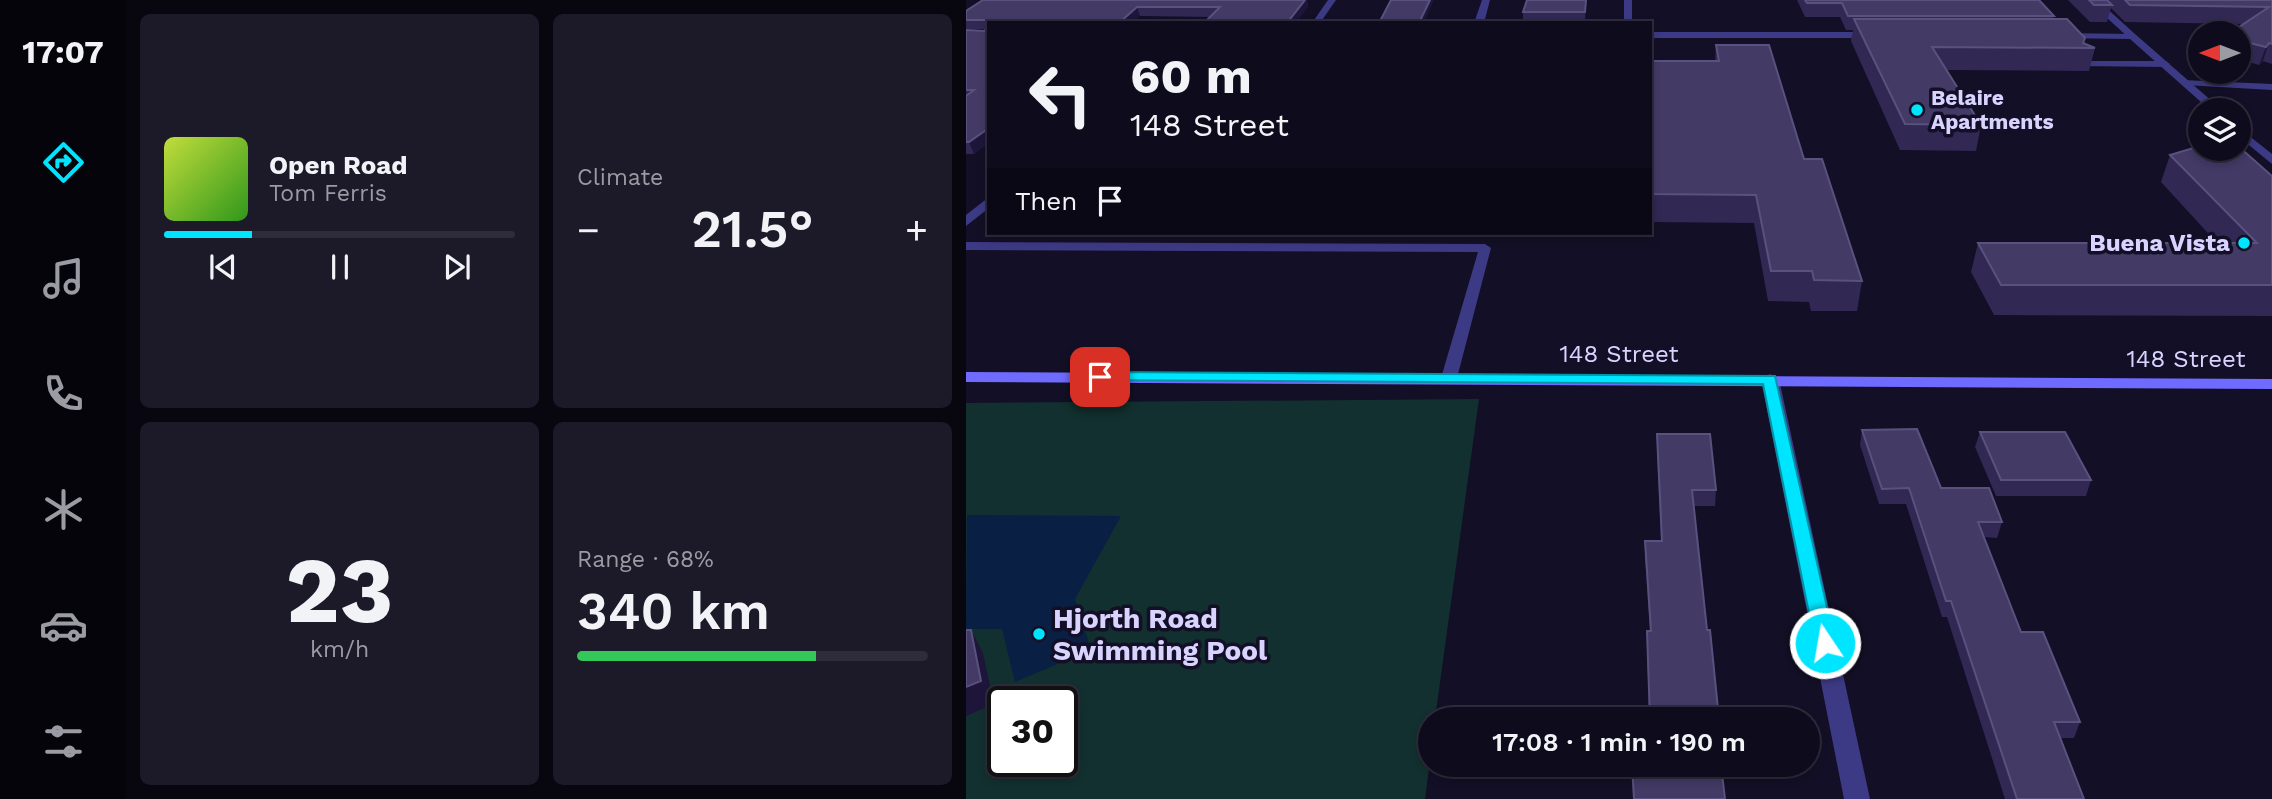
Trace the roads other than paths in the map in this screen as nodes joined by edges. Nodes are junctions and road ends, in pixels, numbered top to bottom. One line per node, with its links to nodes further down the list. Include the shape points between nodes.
1 (1332, 0): 5 (lane)
2 (1486, 0): 6 (street)
3 (1628, 0): 7 (lane)
4 (2103, 0): 11 (lane, via 2097,4)
5 (1317, 21)
6 (1480, 21)
7 (1628, 21)
8 (1652, 35): 9 (street)
9 (1878, 35)
10 (2044, 36): 11 (street)
11 (2132, 36): 13 (street)
12 (2084, 64): 13 (lane)
13 (2165, 64): 14 (street)
14 (2185, 82): 15 (lane); 16 (street)
15 (2272, 87)
16 (2203, 98)
17 (2251, 141): 18 (street)
18 (2272, 160)
19 (987, 203): 20 (street)
20 (966, 222)
21 (966, 246): 23 (lane, via 1485,248)
22 (966, 377): 23 (main road, 148 Street)
23 (1449, 378): 24 (main road, 148 Street)
24 (1770, 379): 25 (main road, 148 Street); 26 (street)
25 (2272, 384)
26 (1857, 799)

